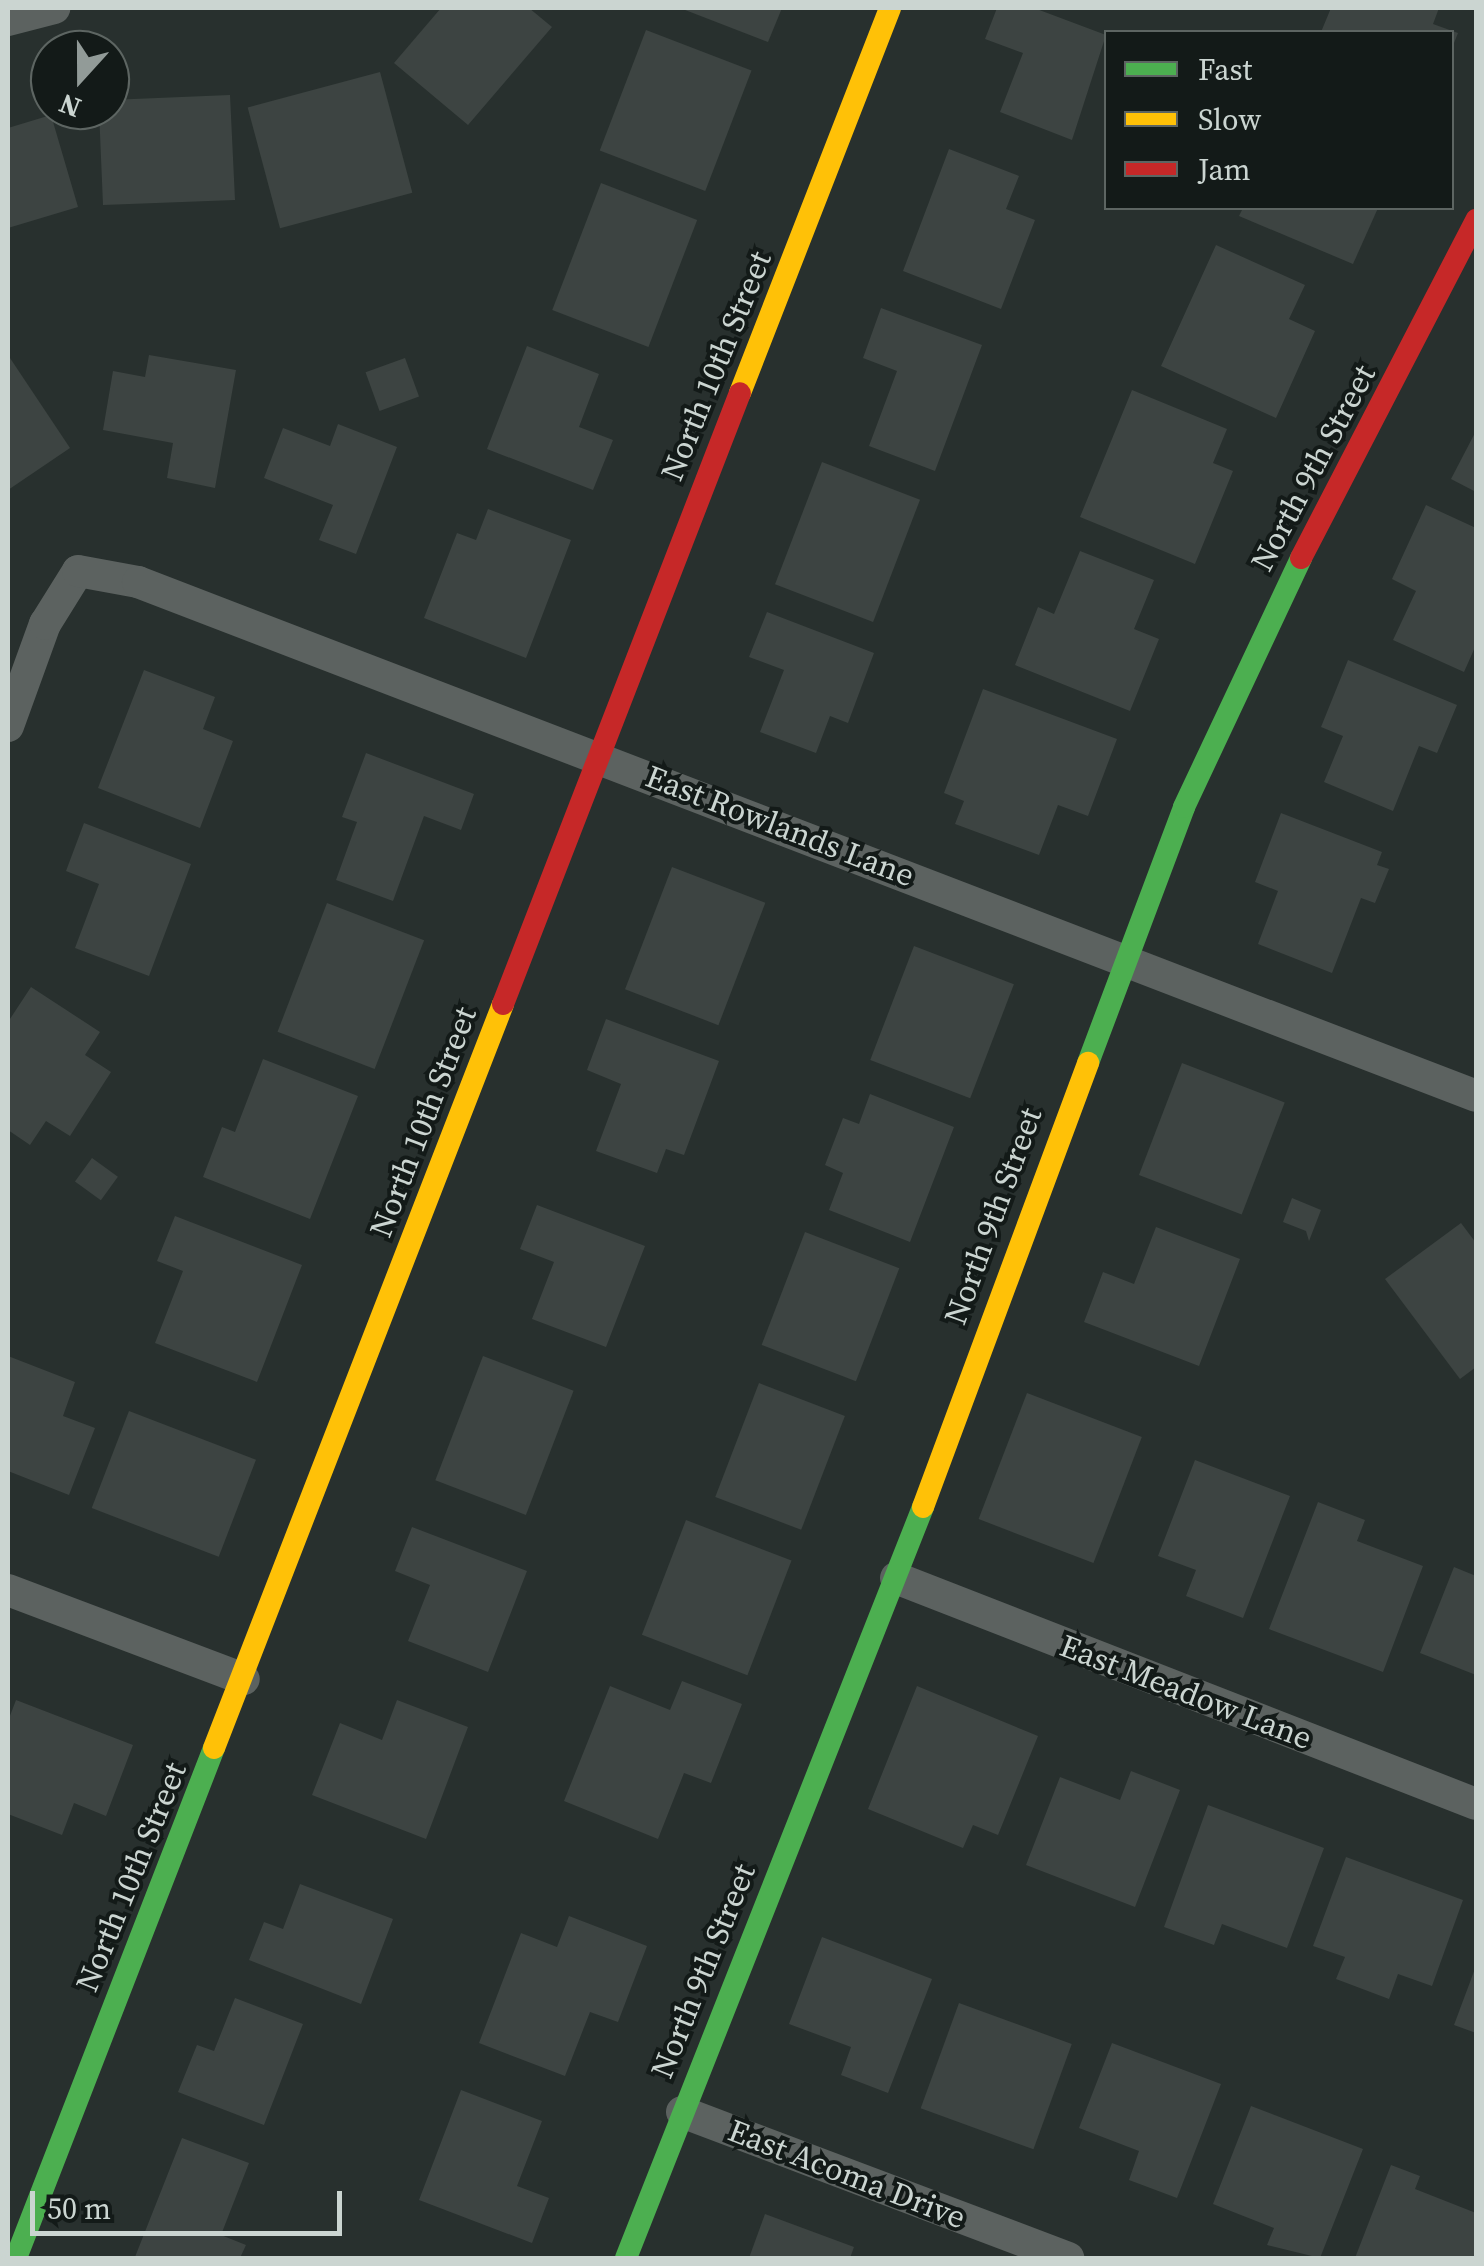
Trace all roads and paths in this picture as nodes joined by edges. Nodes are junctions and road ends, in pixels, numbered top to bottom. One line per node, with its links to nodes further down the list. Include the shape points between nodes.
1 (54, 8): 3 (street)
2 (890, 8): 6 (street, North 10th Street)
3 (8, 20)
4 (1476, 220): 7 (street, North 9th Street, via 1252,653)
5 (8, 726): 6 (street, East Rowlands Lane, via 45,624 78,571 138,582)
6 (596, 756): 7 (street, East Rowlands Lane); 11 (street, North 10th Street)
7 (1124, 958): 8 (street, East Rowlands Lane); 9 (street, North 9th Street)
8 (1476, 1096)
9 (896, 1578): 12 (street, East Meadow Lane); 13 (street, North 9th Street)
10 (8, 1590): 11 (street)
11 (244, 1679): 14 (street, North 10th Street)
12 (1476, 1804)
13 (682, 2112): 15 (street, North 9th Street); 16 (street, East Acoma Drive)
14 (16, 2258)
15 (626, 2258)
16 (1068, 2258)

